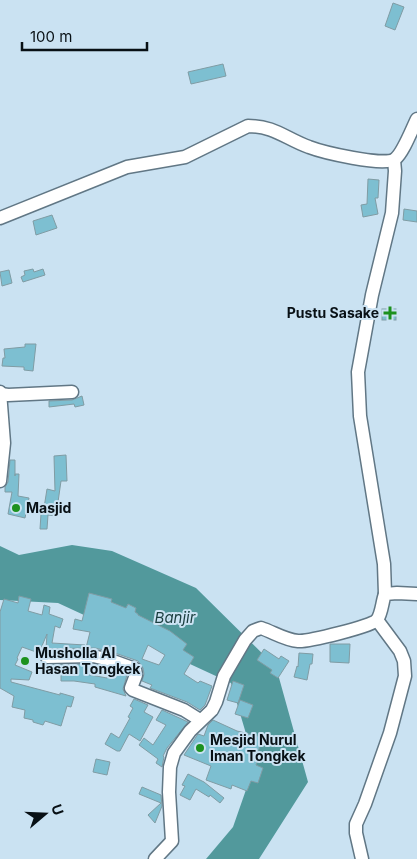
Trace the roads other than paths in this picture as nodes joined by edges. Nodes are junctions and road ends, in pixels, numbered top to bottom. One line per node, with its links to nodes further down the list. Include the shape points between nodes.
1 (417, 119): 2 (street)
2 (394, 160): 3 (street, via 369,161 311,148 278,131 248,126 185,157 127,167); 7 (street, via 392,213 358,372 360,416 383,552)
3 (0, 218)
4 (72, 392): 5 (street)
5 (0, 393): 6 (street, via 4,443)
6 (0, 481)
7 (385, 594): 8 (street); 9 (street)
8 (417, 594)
9 (377, 620): 11 (street, via 372,624 301,641 256,629 224,676 212,710); 13 (street, via 400,651 406,676 390,733 356,824)
10 (46, 656): 11 (street, via 93,656 135,668 133,690 184,710)
11 (200, 720): 12 (street, via 172,758 169,792 172,841)
12 (155, 859)
13 (362, 859)

